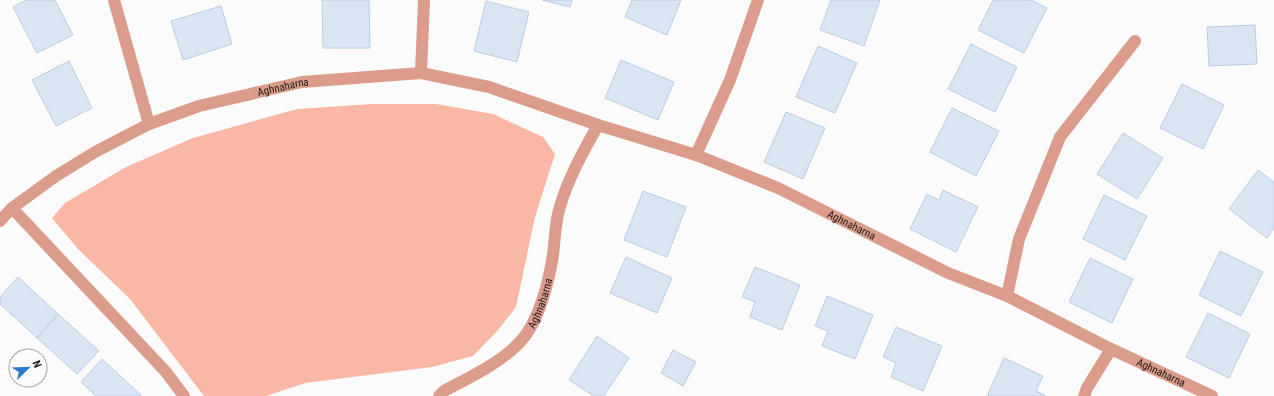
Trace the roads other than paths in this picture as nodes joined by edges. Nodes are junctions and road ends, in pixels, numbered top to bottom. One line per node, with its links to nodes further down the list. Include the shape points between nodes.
1 (114, 0): 6 (street)
2 (424, 0): 5 (street)
3 (758, 0): 8 (street, via 730,80)
4 (1135, 41): 11 (street, via 1060,138 1019,239)
5 (422, 73): 6 (street, Aghnaharna, via 302,82 199,106); 7 (street, Aghnaharna, via 489,86)
6 (149, 124): 9 (street, Aghnaharna, via 95,152)
7 (598, 125): 8 (street, Aghnaharna); 14 (street, Aghnaharna, via 574,169 559,211 553,257 543,299 521,342 494,364)
8 (696, 155): 11 (street, Aghnaharna, via 778,188 948,273)
9 (12, 208): 10 (street, Aghnaharna); 13 (street, via 166,372)
10 (0, 221)
11 (1006, 296): 12 (street, Aghnaharna)
12 (1111, 349): 15 (street); 16 (street, Aghnaharna)
13 (184, 396)
14 (439, 396)
15 (1084, 396)
16 (1212, 396)

